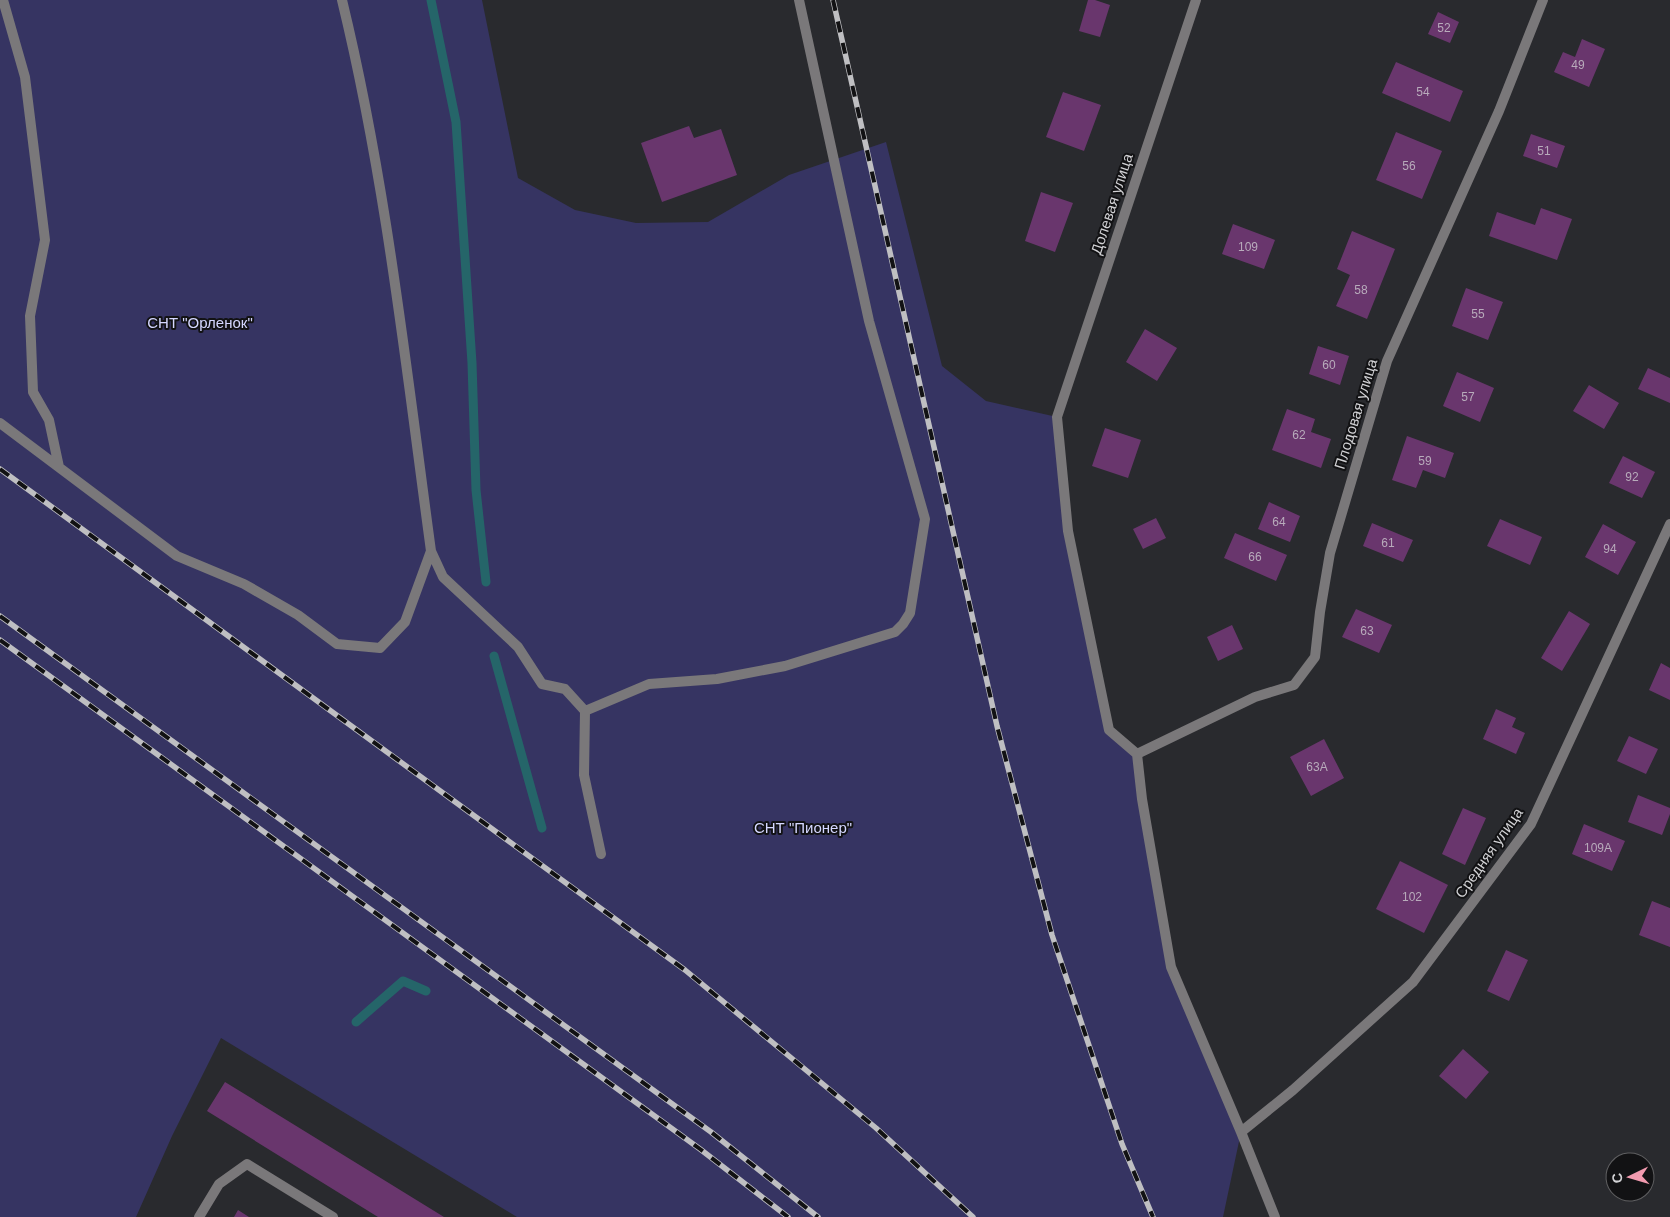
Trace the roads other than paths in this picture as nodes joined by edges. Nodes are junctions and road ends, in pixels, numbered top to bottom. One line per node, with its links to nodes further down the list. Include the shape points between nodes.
1 (3, 0): 7 (street, via 25,77 45,240 30,316 33,392 49,420)
2 (342, 0): 9 (street, via 358,63 390,238)
3 (799, 0): 10 (street, via 869,321 925,519 910,613 895,632 794,663 717,680 650,684)
4 (1196, 0): 11 (street, Долевая улица, via 1057,417 1068,531 1109,730)
5 (1543, 0): 11 (street, Плодовая улица, via 1499,111 1387,361 1330,553 1315,657 1294,686 1255,697)
6 (0, 423): 7 (street)
7 (59, 467): 9 (street, via 177,556 244,584 298,615 336,644 380,648 405,622)
8 (1670, 524): 13 (street, Средняя улица, via 1531,824 1413,982 1293,1090)
9 (431, 551): 10 (street, via 443,577 518,647 542,684 565,689)
10 (585, 711): 12 (street, via 584,775)
11 (1137, 754): 13 (street, via 1171,967)
12 (601, 854)
13 (1241, 1132): 16 (street)
14 (199, 1217): 15 (street, via 219,1184 247,1164)
15 (333, 1217)
16 (1275, 1217)

